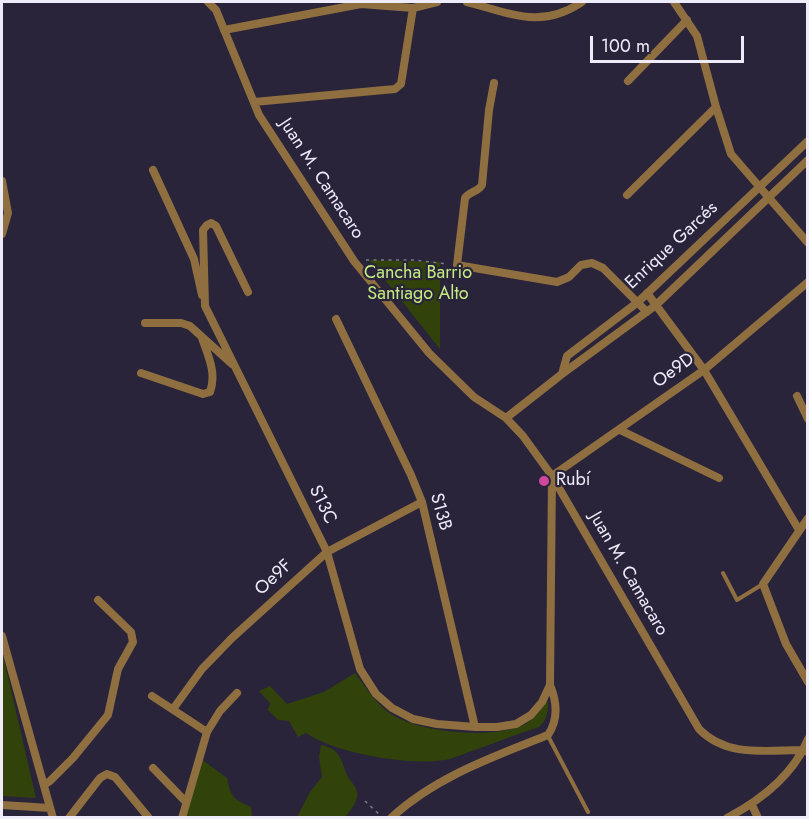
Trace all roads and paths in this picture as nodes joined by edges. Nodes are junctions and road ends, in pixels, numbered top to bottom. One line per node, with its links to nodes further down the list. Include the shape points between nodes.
1 (208, 2): 9 (street, Juan M. Camacaro)
2 (437, 2): 7 (street)
3 (466, 2): 4 (street, via 540,18 561,14)
4 (579, 2)
5 (674, 2): 8 (street)
6 (360, 3): 7 (street); 9 (street)
7 (413, 8): 12 (street, via 399,87)
8 (687, 20): 10 (street); 13 (street, via 696,36)
9 (224, 30): 12 (street, Juan M. Camacaro)
10 (628, 81)
11 (494, 84): 24 (street, via 482,186 465,198)
12 (254, 102): 23 (street, Juan M. Camacaro)
13 (716, 107): 18 (street, via 731,154); 19 (street)
14 (807, 141): 18 (street, Enrique Garcés)
15 (807, 159): 20 (street, Enrique Garcés)
16 (153, 170): 30 (street, via 194,259)
17 (2, 181): 21 (street, via 8,213)
18 (759, 188): 20 (street); 27 (street, Enrique Garcés)
19 (627, 195)
20 (768, 198): 22 (street); 29 (street, Enrique Garcés)
21 (2, 234)
22 (807, 243)
23 (354, 261): 24 (path, via 414,260); 40 (street, Juan M. Camacaro, via 429,353 474,397)
24 (457, 265): 28 (street, via 557,282 581,265 592,263 603,268)
25 (807, 282): 36 (street, Oe9D)
26 (248, 292): 30 (street, S13C, via 211,223 203,230)
27 (647, 293): 28 (street, Enrique Garcés); 29 (street)
28 (638, 302): 31 (street); 38 (street, Enrique Garcés, via 567,356)
29 (656, 305): 31 (street, Enrique Garcés); 36 (street)
30 (205, 306): 35 (street, S13C)
31 (647, 312): 38 (street, Enrique Garcés)
32 (336, 319): 45 (street, S13B)
33 (145, 323): 34 (street, via 182,323)
34 (202, 338): 35 (street); 37 (street, via 213,370 210,392 203,394)
35 (235, 366): 48 (street, S13C)
36 (704, 370): 42 (street, Oe9D); 47 (street)
37 (141, 373)
38 (562, 374): 40 (street, Enrique Garcés)
39 (797, 396): 41 (street)
40 (506, 418): 43 (street, Juan M. Camacaro)
41 (807, 419)
42 (620, 430): 43 (street, Oe9D); 44 (street)
43 (552, 476): 54 (street); 62 (street, Juan M. Camacaro, via 699,729 730,748)
44 (719, 478)
45 (422, 502): 48 (street, Oe9F); 58 (street, S13B)
46 (807, 518): 47 (street)
47 (799, 530): 50 (street)
48 (327, 552): 57 (street, Oe9F, via 217,653); 58 (street, S13C, via 360,669 376,694 413,719)
49 (723, 573): 50 (lane, via 737,600)
50 (763, 584): 53 (street, via 786,644)
51 (99, 600): 64 (street, via 131,632 133,642 118,669 108,715 73,758)
52 (2, 636): 64 (street)
53 (807, 682)
54 (550, 685): 58 (street, S13C, via 543,702 516,724); 60 (street, via 555,718)
55 (237, 693): 59 (street)
56 (152, 696): 57 (street)
57 (173, 709): 59 (street)
58 (475, 728)
59 (207, 732): 66 (street)
60 (548, 735): 70 (lane); 76 (street, via 462,770)
61 (807, 739): 62 (street)
62 (805, 751): 67 (street, via 774,788)
63 (153, 768): 66 (street)
64 (44, 785): 69 (street)
65 (365, 801): 75 (path)
66 (186, 802): 74 (street)
67 (752, 805): 77 (street); 78 (street)
68 (2, 806): 69 (street)
69 (50, 808): 71 (street)
70 (588, 812)
71 (53, 818)
72 (69, 818): 73 (street, via 107,774 115,777)
73 (149, 818)
74 (182, 818)
75 (383, 818)
76 (391, 818)
77 (727, 818)
78 (758, 818)

